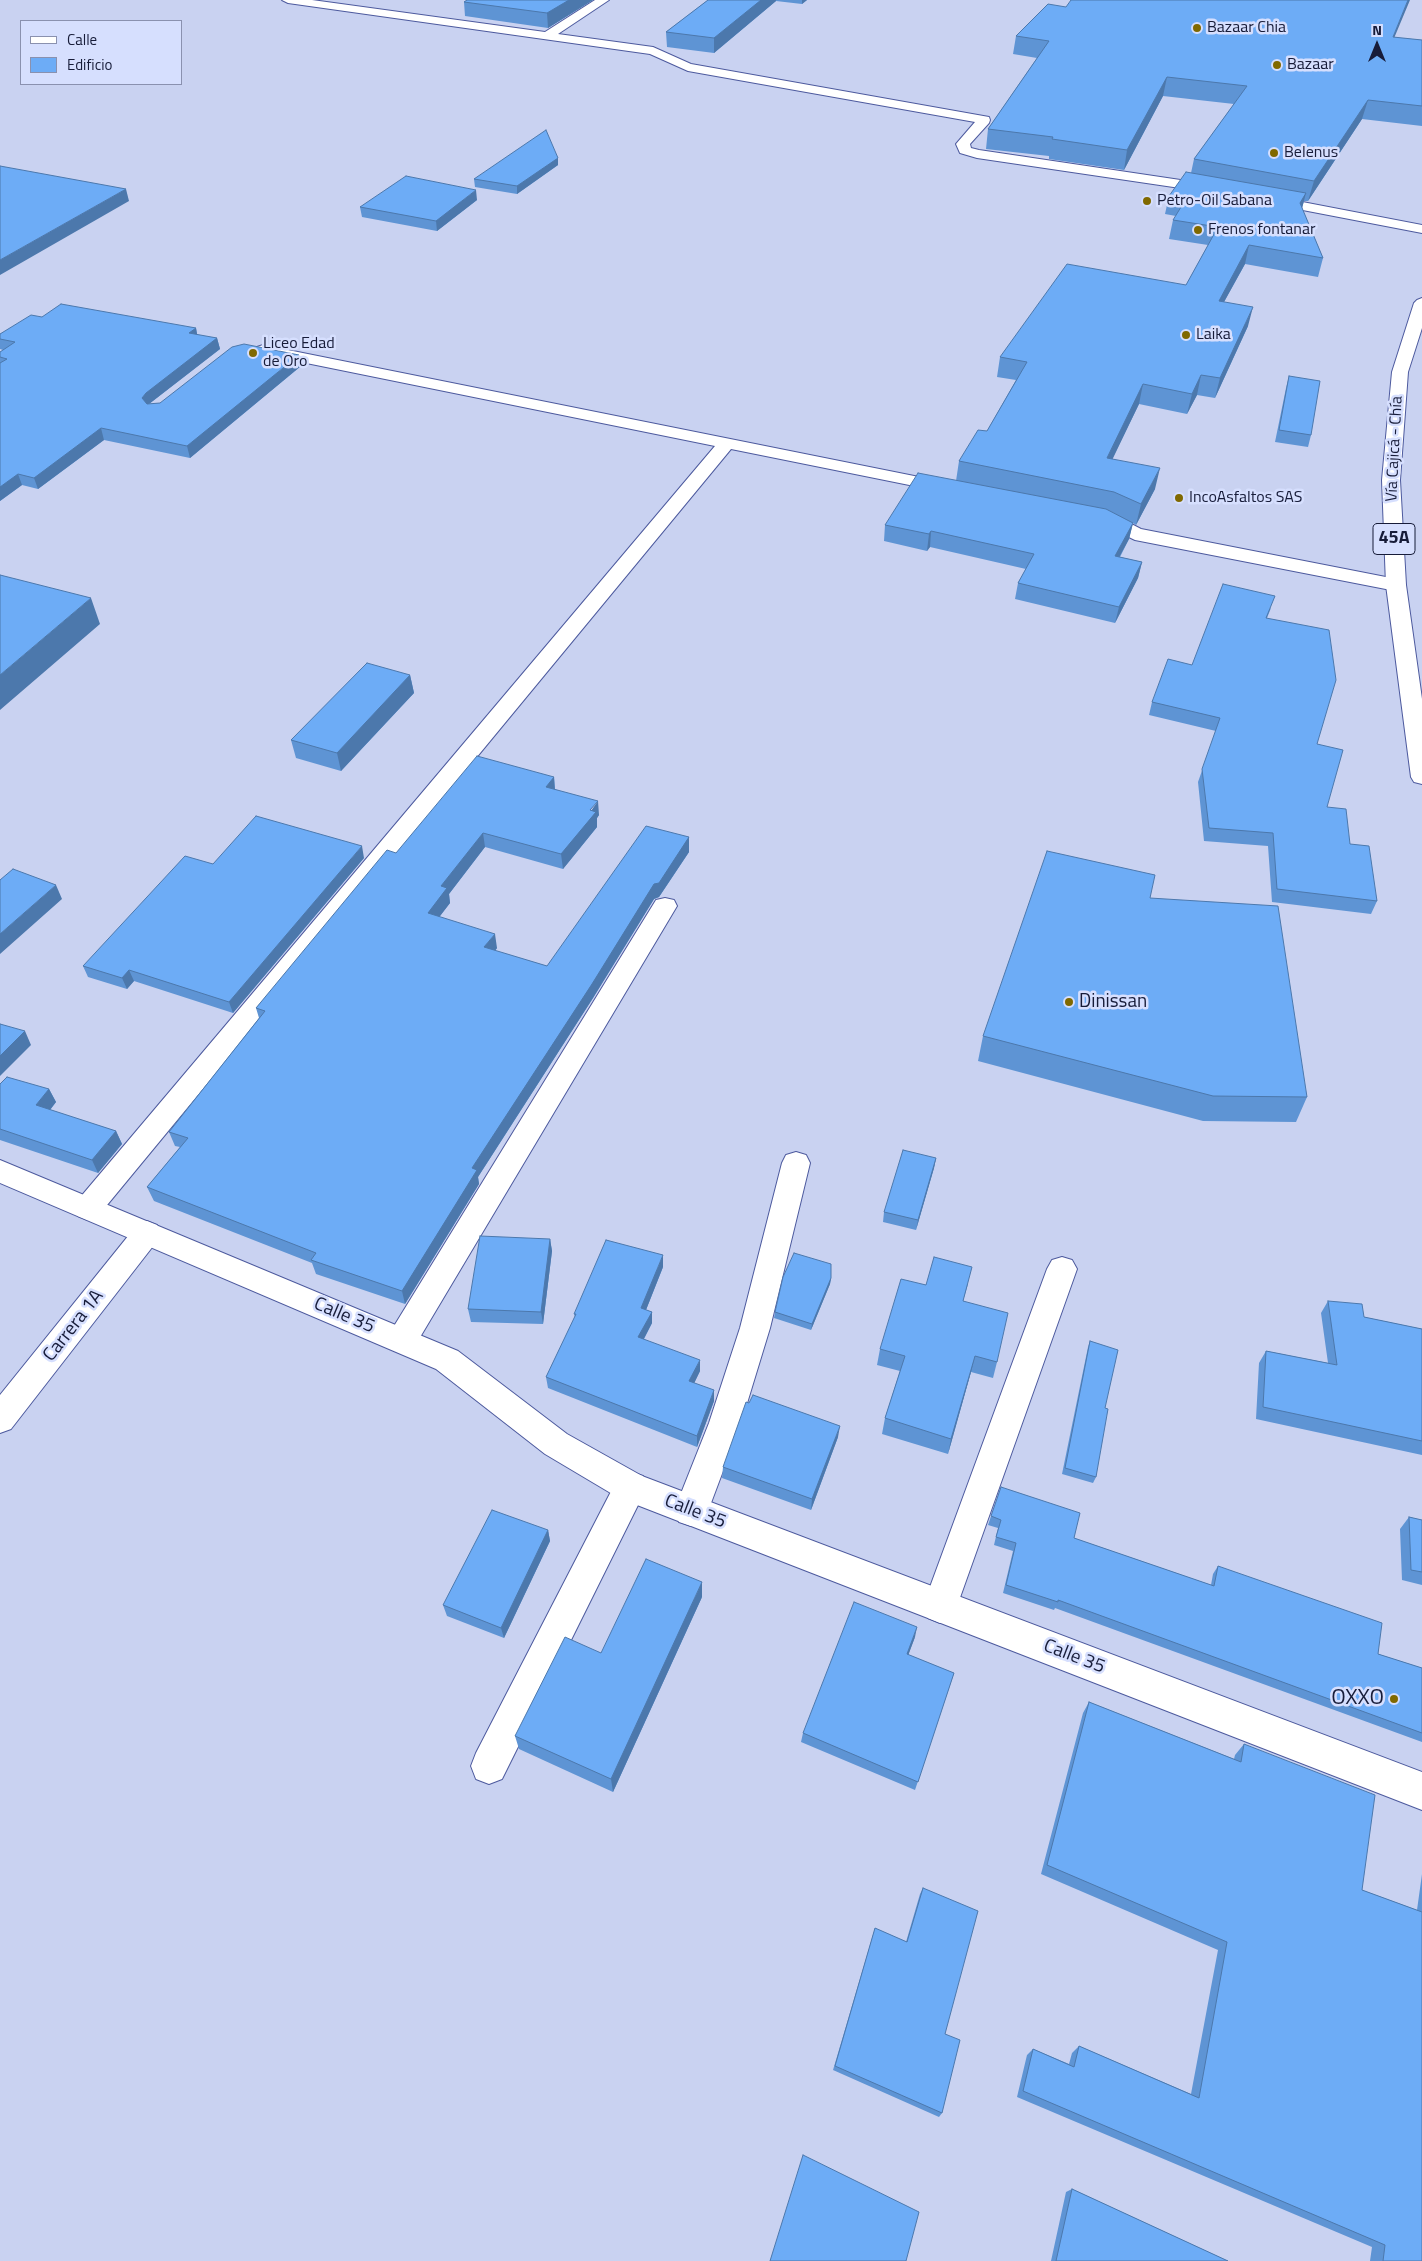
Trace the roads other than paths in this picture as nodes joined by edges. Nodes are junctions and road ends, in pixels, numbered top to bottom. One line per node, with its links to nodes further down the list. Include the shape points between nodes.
1 (288, 0): 4 (main road)
2 (603, 0): 5 (main road)
3 (416, 4): 4 (main road)
4 (396, 15): 5 (main road)
5 (547, 36): 6 (main road, via 653,51 688,67 984,120 963,144 965,150 977,154)
6 (1225, 191)
7 (1250, 195): 8 (main road)
8 (1422, 229)
9 (1422, 303): 14 (main road, Vía Cajicá - Chía / 45A, via 1400,372 1396,400 1391,480)
10 (246, 348): 11 (main road)
11 (727, 443): 12 (main road); 19 (main road)
12 (971, 492)
13 (1083, 515): 14 (main road, via 1109,520 1135,534)
14 (1396, 585): 15 (main road, Vía Cajicá - Chía / 45A)
15 (1422, 777)
16 (665, 906): 22 (main road)
17 (796, 1163): 25 (main road, via 755,1328)
18 (0, 1171): 19 (main road, Calle 35)
19 (88, 1208): 20 (main road, Calle 35)
20 (148, 1233): 22 (main road, Calle 35); 23 (main road, Carrera 1A)
21 (1062, 1269): 26 (main road)
22 (402, 1340): 24 (main road, Calle 35, via 447,1360 556,1444)
23 (0, 1419)
24 (631, 1488): 25 (main road, Calle 35); 27 (main road)
25 (691, 1511): 26 (main road, Calle 35)
26 (940, 1606): 28 (main road, Calle 35)
27 (490, 1766)
28 (1422, 1792)

